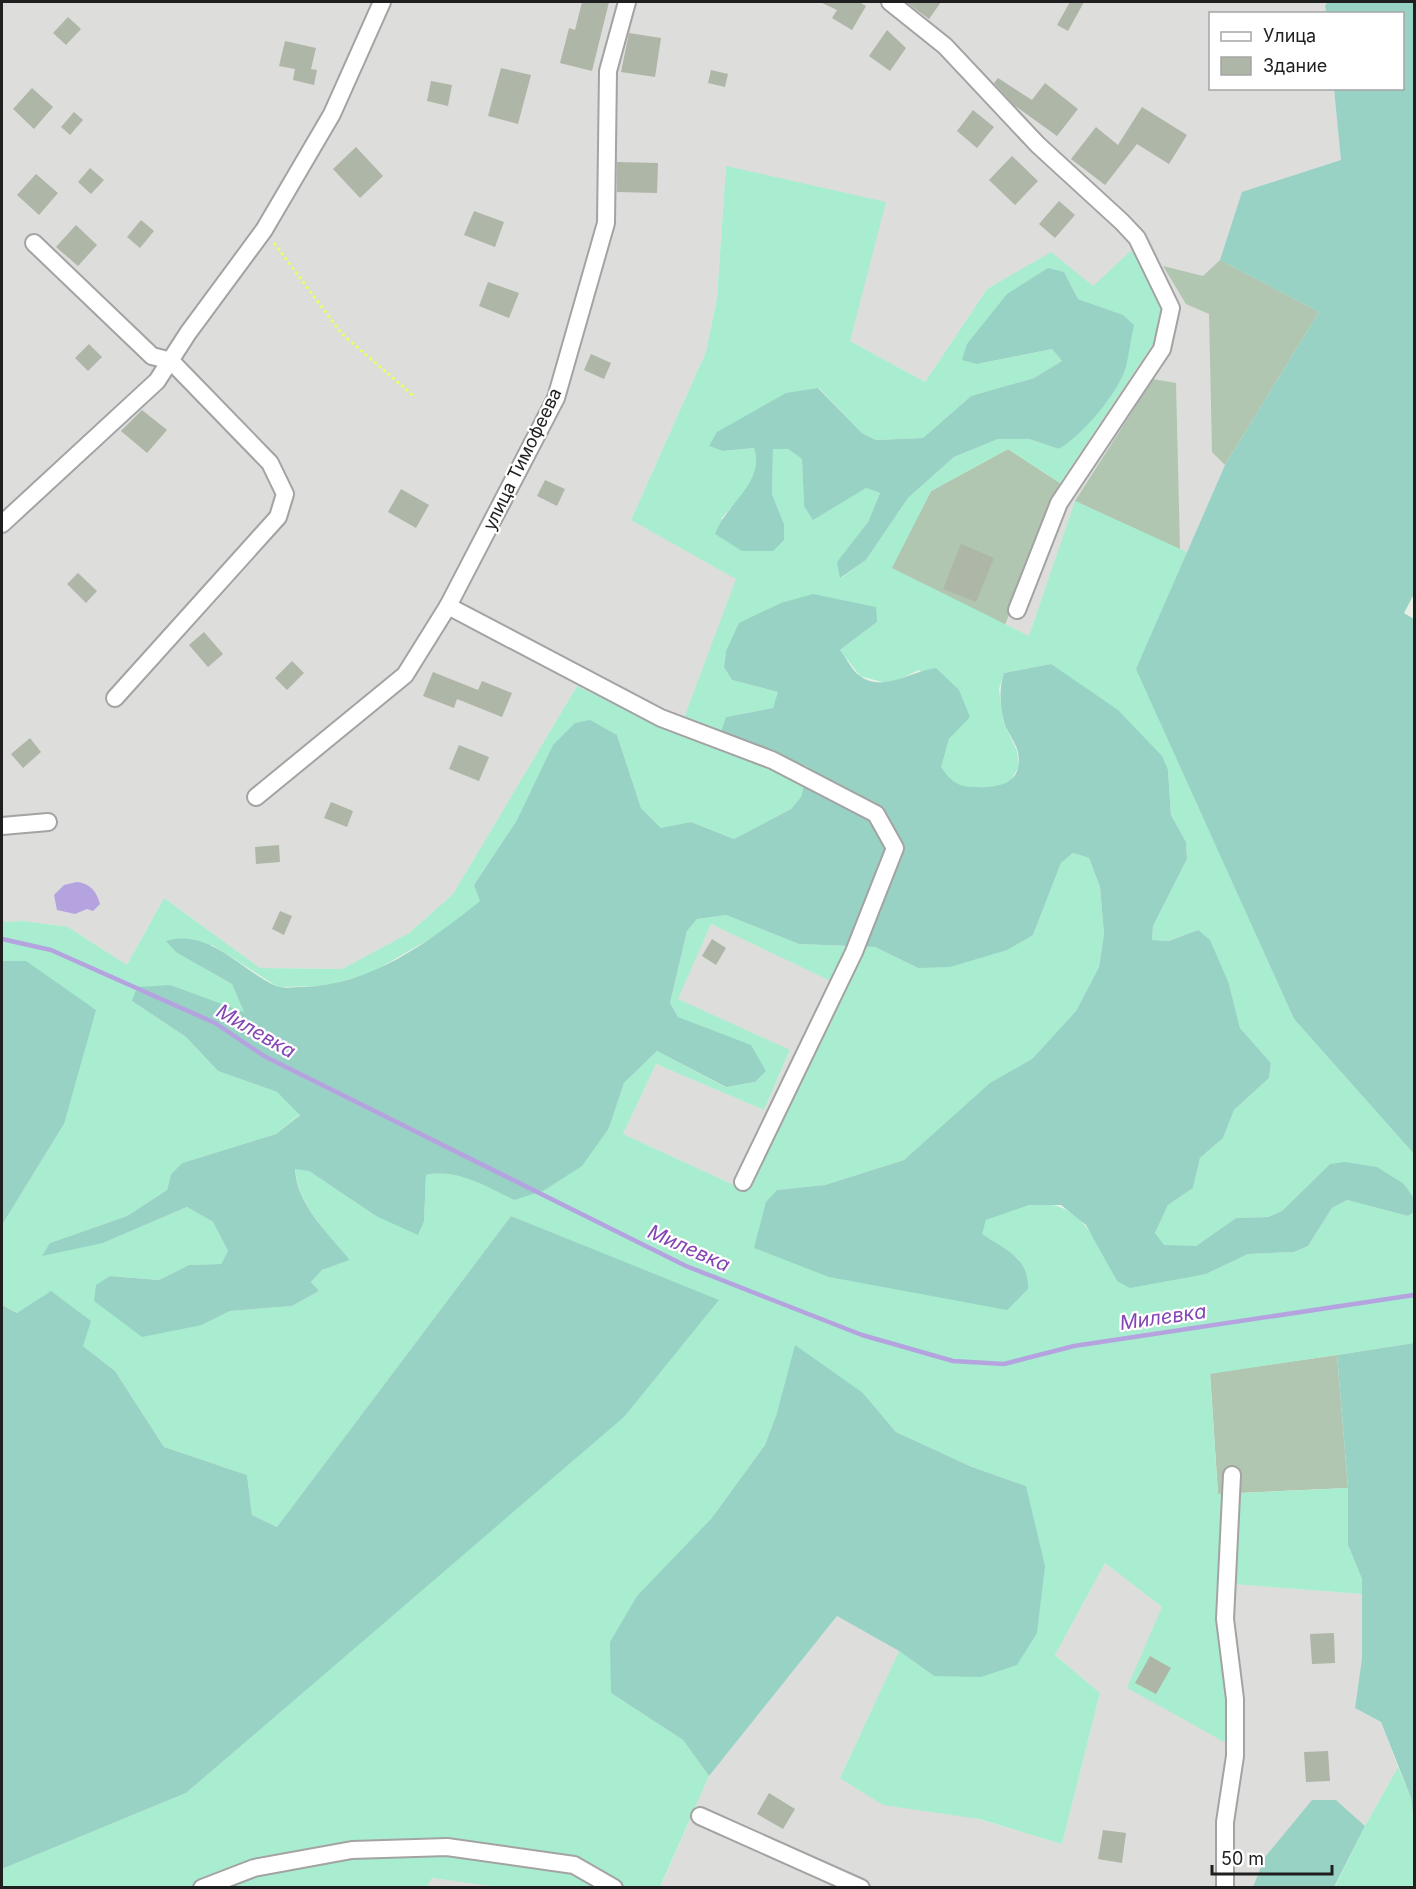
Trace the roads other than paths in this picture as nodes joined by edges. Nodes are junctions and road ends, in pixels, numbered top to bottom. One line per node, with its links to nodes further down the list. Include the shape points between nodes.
1 (382, 2): 5 (street, via 332,114 264,230)
2 (627, 2): 7 (street, улица Тимофеева, via 608,71 606,223 556,398)
3 (890, 2): 8 (street, via 945,46 1038,144 1137,238 1171,308 1162,349 1059,503)
4 (34, 243): 5 (street, via 152,356)
5 (171, 362): 6 (street, via 157,381); 9 (street, via 270,463 285,494 278,517)
6 (2, 524)
7 (448, 606): 10 (street, улица Тимофеева, via 405,675); 13 (street, via 661,718 772,760 876,814 895,848 854,952)
8 (1017, 610)
9 (115, 698)
10 (256, 797)
11 (48, 822): 12 (street)
12 (2, 826)
13 (742, 1182)
14 (1232, 1475): 19 (street, via 1225,1619 1235,1699 1235,1756 1225,1822)
15 (700, 1816): 18 (street)
16 (202, 1887): 17 (street, via 254,1868 352,1850 447,1847 574,1865)
17 (614, 1887)
18 (861, 1887)
19 (1225, 1887)

